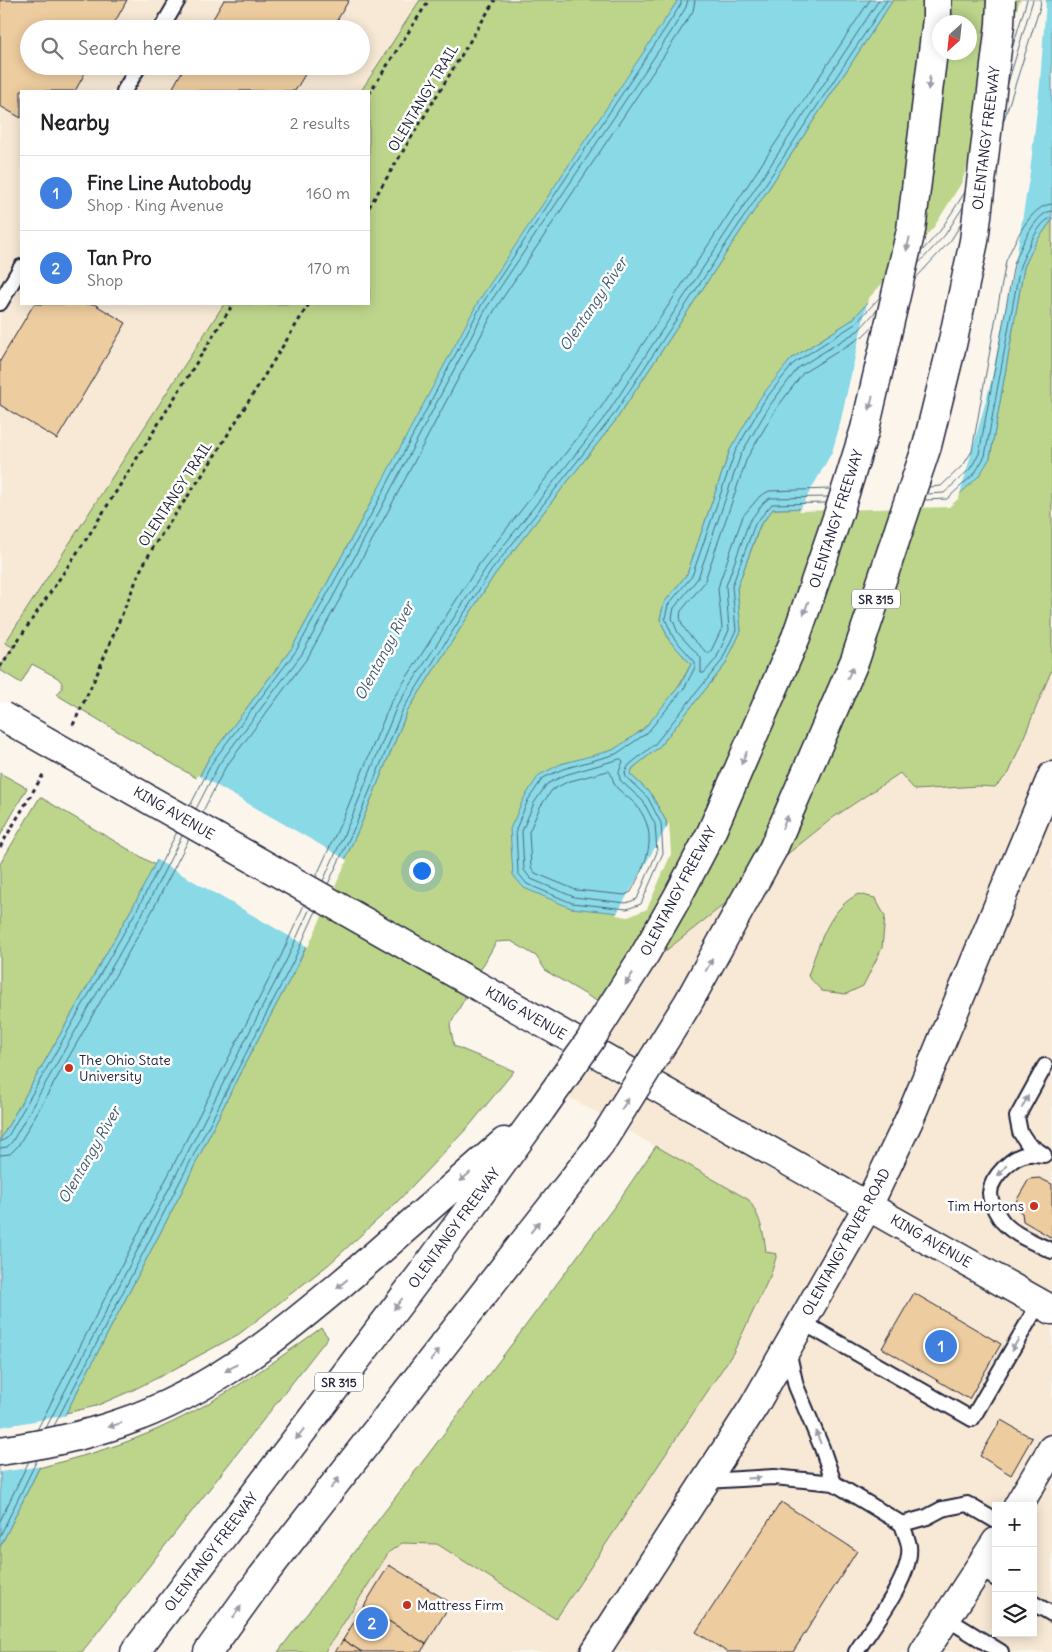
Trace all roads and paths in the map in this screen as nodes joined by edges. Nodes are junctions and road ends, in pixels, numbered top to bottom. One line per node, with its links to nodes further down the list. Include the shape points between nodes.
1 (178, 0): 6 (lane)
2 (429, 0): 9 (path)
3 (495, 0): 10 (path, OLENTANGY TRAIL)
4 (937, 0): 22 (main road, OLENTANGY FREEWAY / SR 315, one-way to 22, bridge, via 911,230 865,429 796,637 711,833 677,898 608,1013)
5 (1001, 0): 43 (main road, OLENTANGY FREEWAY / SR 315, one-way to 5, bridge, via 262,1577 599,1146 688,1003 773,849 855,660 927,446 974,241)
6 (166, 20)
7 (134, 75): 8 (lane)
8 (125, 90)
9 (370, 92)
10 (370, 205)
11 (20, 268): 12 (lane)
12 (0, 303)
13 (232, 305): 15 (path, via 89,535)
14 (308, 305): 16 (path, OLENTANGY TRAIL, via 207,468 155,544)
15 (0, 667)
16 (81, 707)
17 (1, 715): 24 (main road, KING AVENUE, bridge)
18 (1052, 776): 24 (main road, OLENTANGY RIVER ROAD, via 909,1120)
19 (34, 789): 20 (path)
20 (0, 847)
21 (1045, 1066): 23 (lane, one-way to 21, via 1028,1144 1020,1132 1017,1117)
22 (541, 1110): 30 (main road, one-way to 30, via 320,1303 235,1366 160,1407 119,1424 70,1438); 42 (main road, OLENTANGY FREEWAY / SR 315, one-way to 42, via 432,1260)
23 (1048, 1158): 25 (lane, one-way to 25, via 1029,1154 1016,1158 996,1178 990,1192 1000,1220)
24 (868, 1206): 26 (main road, KING AVENUE); 27 (main road, OLENTANGY RIVER ROAD)
25 (1052, 1251)
26 (1046, 1307): 27 (lane, one-way to 27, via 972,1419)
27 (802, 1322): 28 (main road, OLENTANGY RIVER ROAD)
28 (787, 1348): 31 (main road, OLENTANGY RIVER ROAD); 32 (lane, one-way to 28, via 796,1386)
29 (1052, 1449): 33 (main road)
30 (0, 1451)
31 (706, 1481): 32 (lane, one-way to 32, via 774,1477); 41 (main road, OLENTANGY RIVER ROAD)
32 (834, 1483): 35 (lane)
33 (1020, 1502)
34 (992, 1519): 35 (lane, via 967,1504 942,1509)
35 (902, 1524): 44 (lane, via 909,1547 901,1584)
36 (995, 1547): 37 (main road)
37 (987, 1574): 40 (main road)
38 (1037, 1605): 39 (lane)
39 (1052, 1614)
40 (946, 1618): 45 (main road); 46 (lane)
41 (602, 1649)
42 (135, 1652)
43 (208, 1652)
44 (856, 1652)
45 (924, 1652)
46 (1001, 1652)

